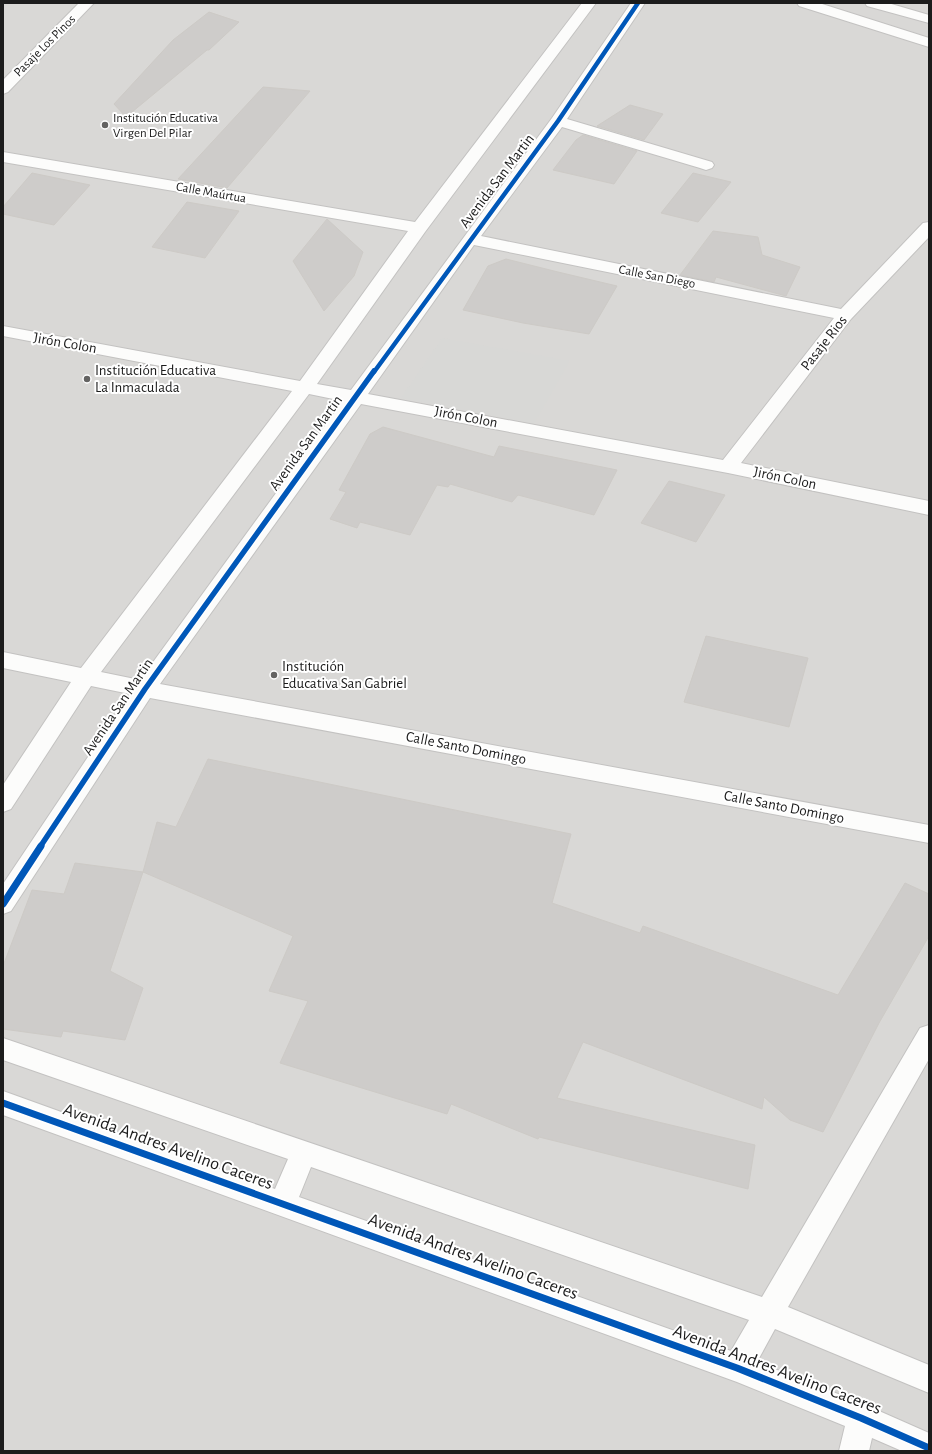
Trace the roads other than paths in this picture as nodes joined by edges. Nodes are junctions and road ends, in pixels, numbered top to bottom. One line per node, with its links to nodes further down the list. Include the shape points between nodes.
1 (87, 3): 10 (street, Pasaje Los Pinos)
2 (589, 3): 15 (street)
3 (638, 3): 11 (street, Avenida San Martin)
4 (804, 3): 7 (street)
5 (850, 3): 7 (street)
6 (872, 3): 8 (street)
7 (840, 14): 9 (street)
8 (929, 19)
9 (929, 43)
10 (3, 89)
11 (558, 121): 13 (street); 16 (street, Avenida San Martin)
12 (3, 157): 15 (street, Calle Maúrtua)
13 (706, 165)
14 (929, 227): 17 (street, Pasaje Rios)
15 (419, 228): 19 (street)
16 (470, 239): 17 (street, Calle San Diego); 20 (street, Avenida San Martin)
17 (845, 315): 21 (street, Pasaje Rios)
18 (3, 331): 19 (street, Jirón Colon)
19 (305, 387): 20 (street, Jirón Colon); 24 (street)
20 (356, 396): 21 (street, Jirón Colon); 25 (street, Avenida San Martin)
21 (728, 466): 22 (street, Jirón Colon)
22 (929, 508)
23 (3, 660): 24 (street, Calle Santo Domingo)
24 (86, 677): 25 (street, Calle Santo Domingo); 26 (street)
25 (144, 688): 27 (street, Calle Santo Domingo); 28 (street, Avenida San Martin)
26 (3, 803)
27 (929, 834)
28 (3, 904)
29 (929, 1036): 34 (street)
30 (3, 1049): 32 (street)
31 (3, 1103): 33 (street, Avenida Andres Avelino Caceres)
32 (304, 1153): 33 (street); 34 (street)
33 (282, 1204): 35 (street, Avenida Andres Avelino Caceres)
34 (769, 1313): 35 (street); 36 (street)
35 (737, 1368): 37 (street, Avenida Andres Avelino Caceres)
36 (929, 1379)
37 (861, 1418): 38 (street, Avenida Andres Avelino Caceres); 39 (street)
38 (929, 1448)
39 (854, 1451)

